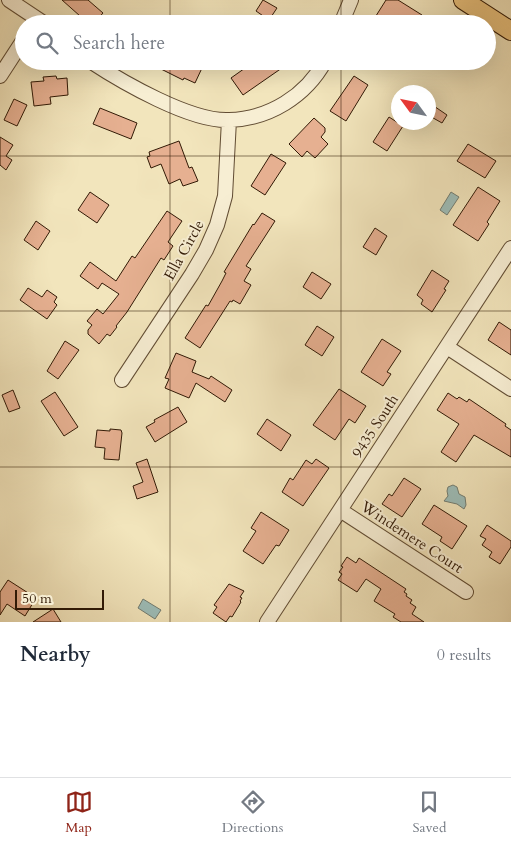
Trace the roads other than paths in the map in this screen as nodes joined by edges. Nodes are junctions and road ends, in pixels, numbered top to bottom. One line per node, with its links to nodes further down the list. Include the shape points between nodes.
1 (9, 0): 4 (street)
2 (351, 0): 5 (street)
3 (463, 0): 6 (main road)
4 (29, 15)
5 (345, 15)
6 (486, 15)
7 (496, 21): 8 (main road)
8 (511, 31)
9 (15, 53): 12 (street)
10 (104, 70): 13 (street, via 168,104 197,115)
11 (319, 70): 13 (street, via 307,87 286,104 260,115)
12 (0, 76)
13 (229, 120): 16 (street, Ella Circle, via 225,196 217,226 192,274)
14 (511, 248): 15 (street, 9435 South)
15 (447, 347): 17 (street); 18 (street, 9435 South)
16 (122, 380)
17 (511, 389)
18 (340, 510): 19 (street, Windemere Court); 20 (street, 9435 South)
19 (466, 592)
20 (267, 622)

